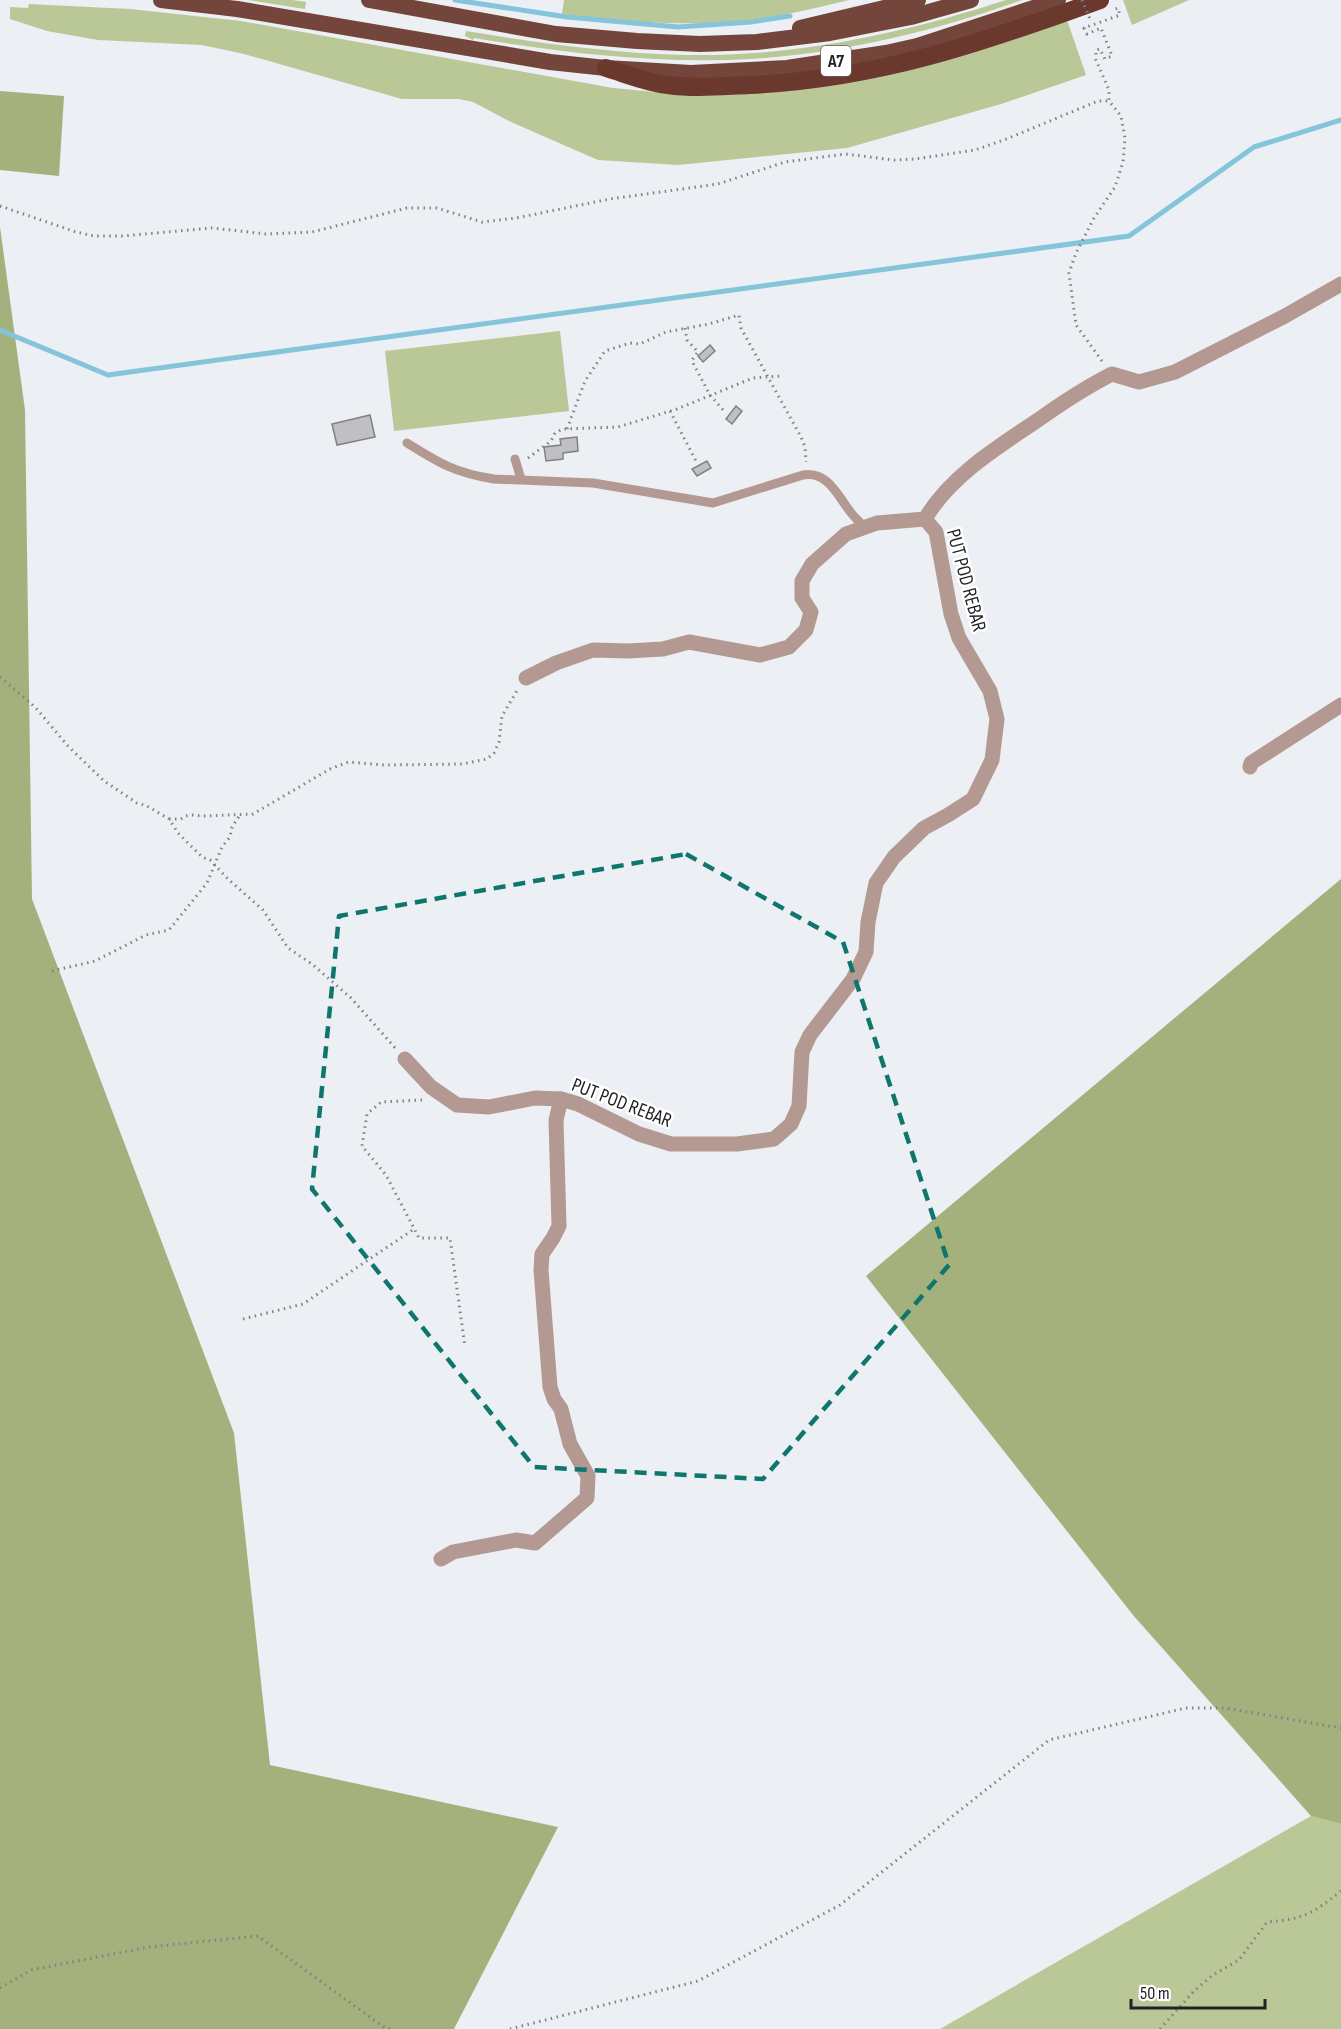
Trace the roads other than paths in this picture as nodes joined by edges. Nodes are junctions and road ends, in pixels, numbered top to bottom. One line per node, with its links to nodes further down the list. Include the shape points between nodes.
1 (161, 0): 8 (highway, A7)
2 (369, 0): 7 (highway, A7, via 556,34 700,44)
3 (918, 0): 7 (highway, via 790,29)
4 (971, 0): 7 (highway, A7, via 878,25)
5 (1058, 0): 8 (highway, A7, via 917,46 828,62 727,72)
6 (1103, 9): 8 (highway, via 885,68 792,83 669,85)
7 (757, 42)
8 (606, 68)
9 (1341, 284): 13 (street, PUT POD REBAR, via 1175,372 1138,382 1112,374 1080,392 972,467 934,503)
10 (407, 443): 12 (lane, via 458,471)
11 (516, 462): 12 (lane)
12 (521, 479): 14 (lane, via 593,483 713,503 808,475 820,477 834,488)
13 (925, 519): 14 (street, PUT POD REBAR); 19 (street, PUT POD REBAR, via 936,532 959,638 990,692 997,719 992,760 973,799 924,828 894,857 876,883 866,952 802,1052 799,1106 791,1124 774,1138 737,1144 671,1144)
14 (865, 528): 15 (street, PUT POD REBAR, via 846,534 812,564 802,581 802,598 811,612 806,630 789,646 759,655 689,642 663,649 593,650)
15 (526, 678)
16 (1341, 705): 17 (street)
17 (1250, 767)
18 (405, 1059): 19 (street, PUT POD REBAR, via 431,1087 457,1106 489,1107 535,1098)
19 (561, 1099): 20 (street, via 556,1120 559,1226 542,1254 541,1270 550,1387 561,1409 570,1444 588,1476 587,1498 535,1543 516,1540 453,1552)
20 (441, 1559)

